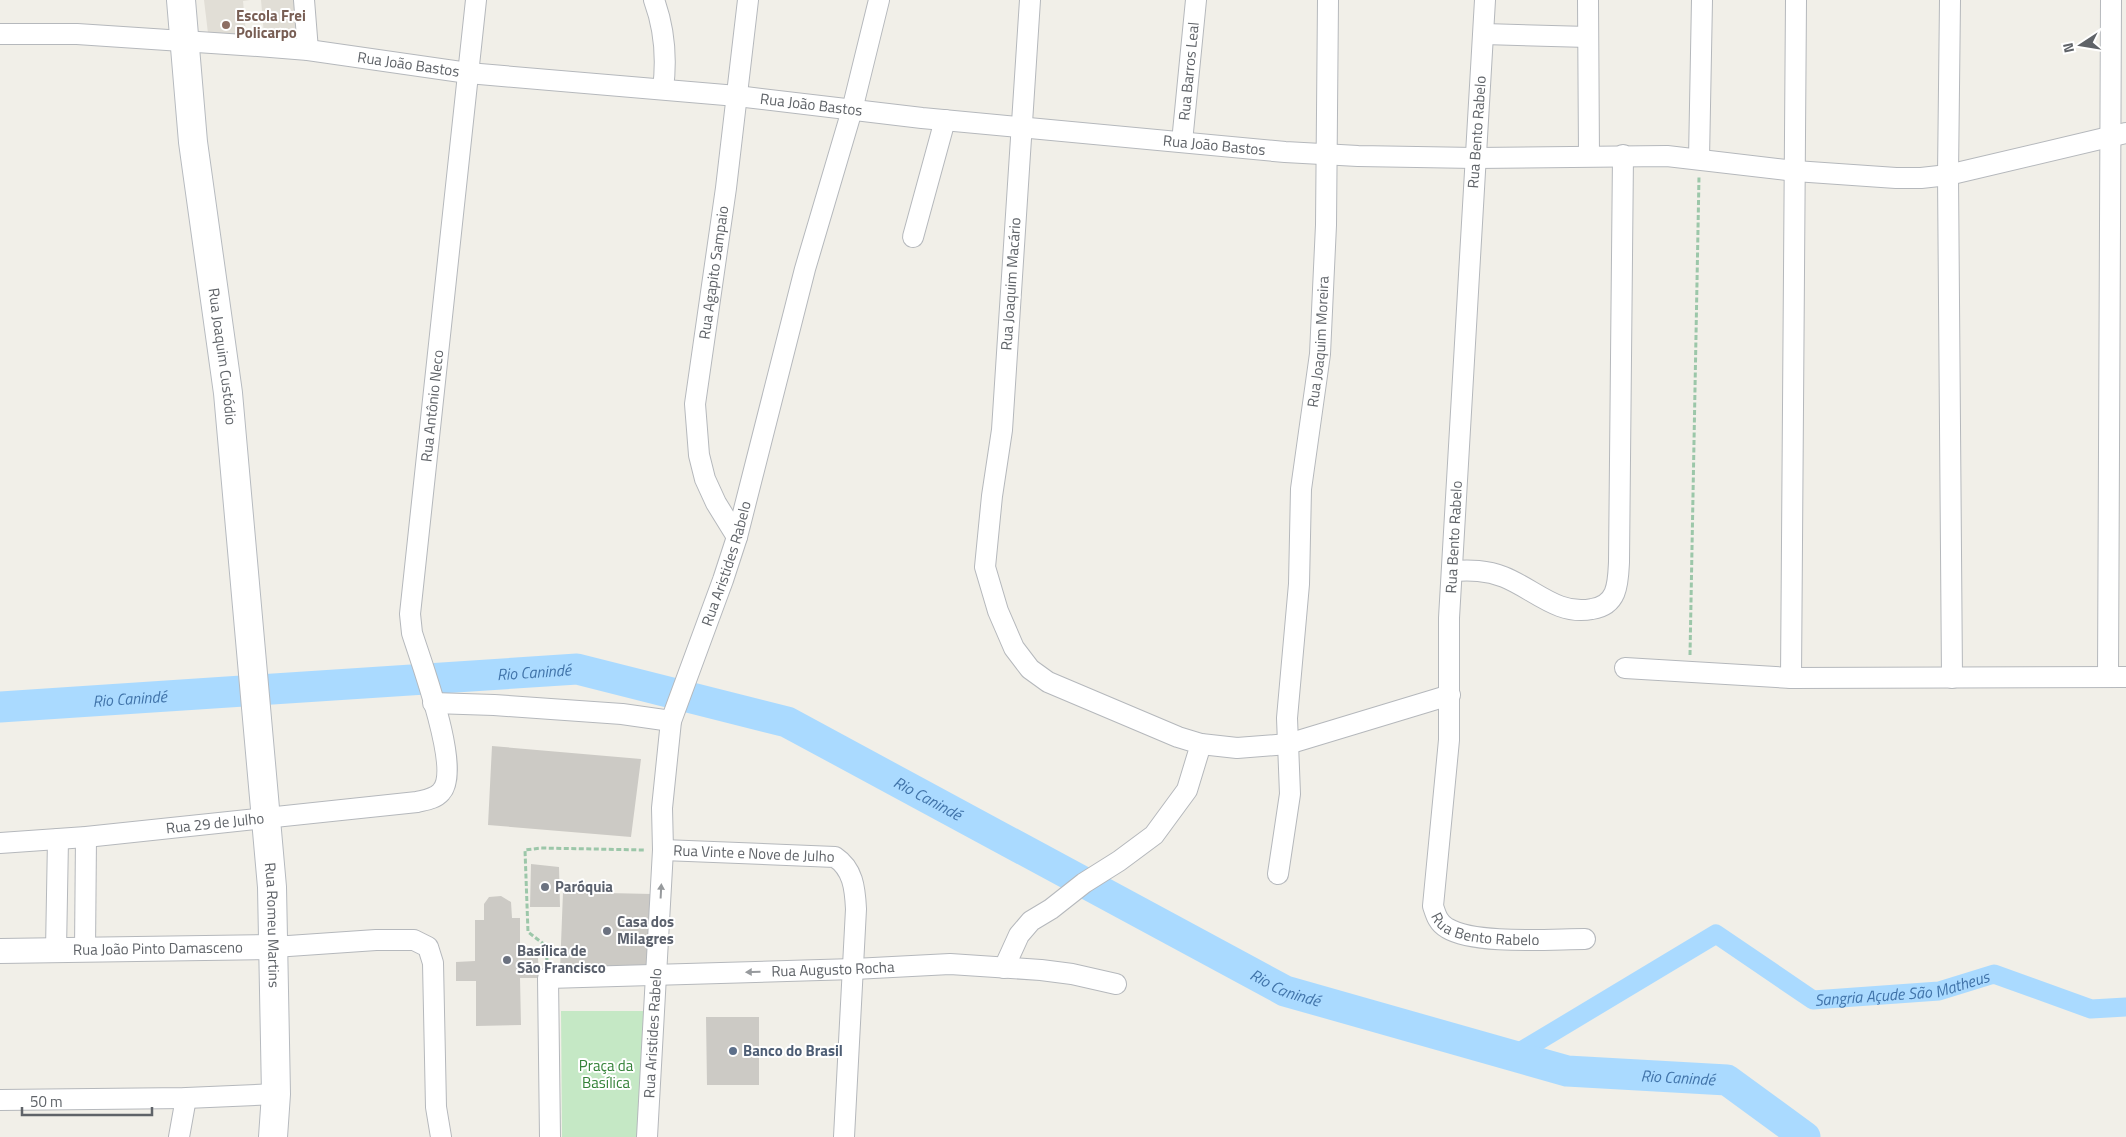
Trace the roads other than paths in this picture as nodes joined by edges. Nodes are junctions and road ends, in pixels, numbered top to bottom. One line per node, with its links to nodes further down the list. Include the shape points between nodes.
1 (181, 0): 19 (main road, Rua Joaquim Custódio)
2 (304, 0): 20 (street)
3 (476, 0): 21 (street, Rua Antônio Neco)
4 (654, 0): 22 (street, via 665,46)
5 (748, 0): 23 (street, Rua Agapito Sampaio)
6 (879, 0): 24 (street, Rua Aristides Rabelo)
7 (1030, 0): 26 (street, Rua Joaquim Macário)
8 (1196, 0): 28 (street, Rua Barros Leal)
9 (1328, 0): 29 (street, Rua Joaquim Moreira)
10 (1485, 0): 17 (street, Rua Bento Rabelo)
11 (1588, 0): 18 (street)
12 (1702, 0): 33 (street)
13 (1796, 0): 34 (street)
14 (1950, 0): 35 (street)
15 (2111, 0): 27 (street)
16 (0, 34): 19 (street, Rua João Bastos, via 77,34)
17 (1484, 34): 18 (street); 32 (street, Rua Bento Rabelo)
18 (1588, 38): 30 (street)
19 (184, 41): 20 (street, Rua João Bastos); 45 (main road, Rua Joaquim Custódio, via 193,142 228,393)
20 (308, 50): 21 (street, Rua João Bastos)
21 (468, 73): 22 (street, Rua João Bastos); 44 (street, Rua Antônio Neco, via 410,614 414,640)
22 (663, 89): 23 (street, Rua João Bastos)
23 (736, 96): 24 (street, Rua João Bastos); 37 (street, Rua Agapito Sampaio, via 695,404 699,455 705,479)
24 (852, 110): 25 (street, Rua João Bastos); 37 (street, Rua Aristides Rabelo, via 805,269)
25 (945, 120): 26 (street, Rua João Bastos); 36 (street)
26 (1023, 128): 28 (street, Rua João Bastos); 47 (street, Rua Joaquim Macário, via 1002,430 985,567 989,586 1014,648 1030,669 1048,682)
27 (2118, 135): 35 (street, Rua João Bastos); 40 (street)
28 (1182, 142): 29 (street, Rua João Bastos)
29 (1326, 154): 32 (street, Rua João Bastos); 48 (street, Rua Joaquim Moreira, via 1320,354 1301,489 1299,584 1287,718)
30 (1589, 156): 31 (street, Rua João Bastos); 32 (street, Rua João Bastos)
31 (1624, 156): 33 (street, Rua João Bastos); 38 (street, via 1619,562 1613,597 1599,608 1581,611 1544,599 1483,570)
32 (1475, 158): 38 (street, Rua Bento Rabelo)
33 (1700, 158): 34 (street, Rua João Bastos)
34 (1795, 171): 35 (street, Rua João Bastos, via 1896,178); 41 (street)
35 (1948, 175): 42 (street)
36 (913, 237)
37 (737, 537): 46 (street, Rua Aristides Rabelo)
38 (1452, 571): 43 (street, Rua Bento Rabelo)
39 (1625, 668): 41 (street)
40 (2117, 677): 42 (street)
41 (1791, 678): 42 (street)
42 (1952, 678)
43 (1450, 695): 48 (street); 56 (street, Rua Bento Rabelo, via 1449,740 1433,906 1438,919 1445,928 1461,935)
44 (432, 698): 46 (street, via 622,714); 49 (street, Rua Antônio Neco, via 447,753 448,777 442,792)
45 (256, 714): 50 (main road, Rua Romeu Martins)
46 (673, 714): 54 (street, Rua Aristides Rabelo, via 662,808)
47 (1201, 744): 48 (street, via 1237,748); 61 (street, via 1187,790 1154,835 1031,921 1019,936)
48 (1288, 744): 55 (street, Rua Joaquim Moreira, via 1290,794)
49 (430, 799): 50 (street, Rua 29 de Julho)
50 (265, 819): 51 (street, Rua 29 de Julho); 57 (main road, Rua Romeu Martins)
51 (86, 837): 52 (street, Rua 29 de Julho); 59 (street)
52 (58, 839): 53 (street, Rua 29 de Julho); 58 (street)
53 (0, 843)
54 (663, 850): 62 (street, Rua Vinte e Nove de Julho, via 835,857 851,876 855,894); 63 (street, Rua Aristides Rabelo, one-way to 54)
55 (1278, 874)
56 (1585, 939)
57 (274, 947): 59 (street, Rua João Pinto Damasceno); 65 (main road, Rua Romeu Martins); 70 (street, Rua João Pinto Damasceno, via 376,940 414,940 428,947 433,963 436,1107)
58 (56, 950): 59 (street, Rua João Pinto Damasceno); 60 (street, Rua João Pinto Damasceno)
59 (85, 950)
60 (0, 951)
61 (1004, 968): 62 (street, Rua Augusto Rocha, via 950,964); 64 (street, Rua Augusto Rocha, via 1072,974)
62 (854, 969): 63 (street, Rua Augusto Rocha, one-way to 63); 73 (street)
63 (657, 974): 71 (street, Rua Augusto Rocha, via 548,978); 72 (street, Rua Aristides Rabelo)
64 (1116, 984)
65 (276, 1094): 66 (street); 69 (main road, Rua Romeu Martins)
66 (186, 1098): 67 (street); 68 (street)
67 (0, 1100)
68 (179, 1137)
69 (273, 1137)
70 (442, 1137)
71 (550, 1137)
72 (647, 1137)
73 (844, 1137)

